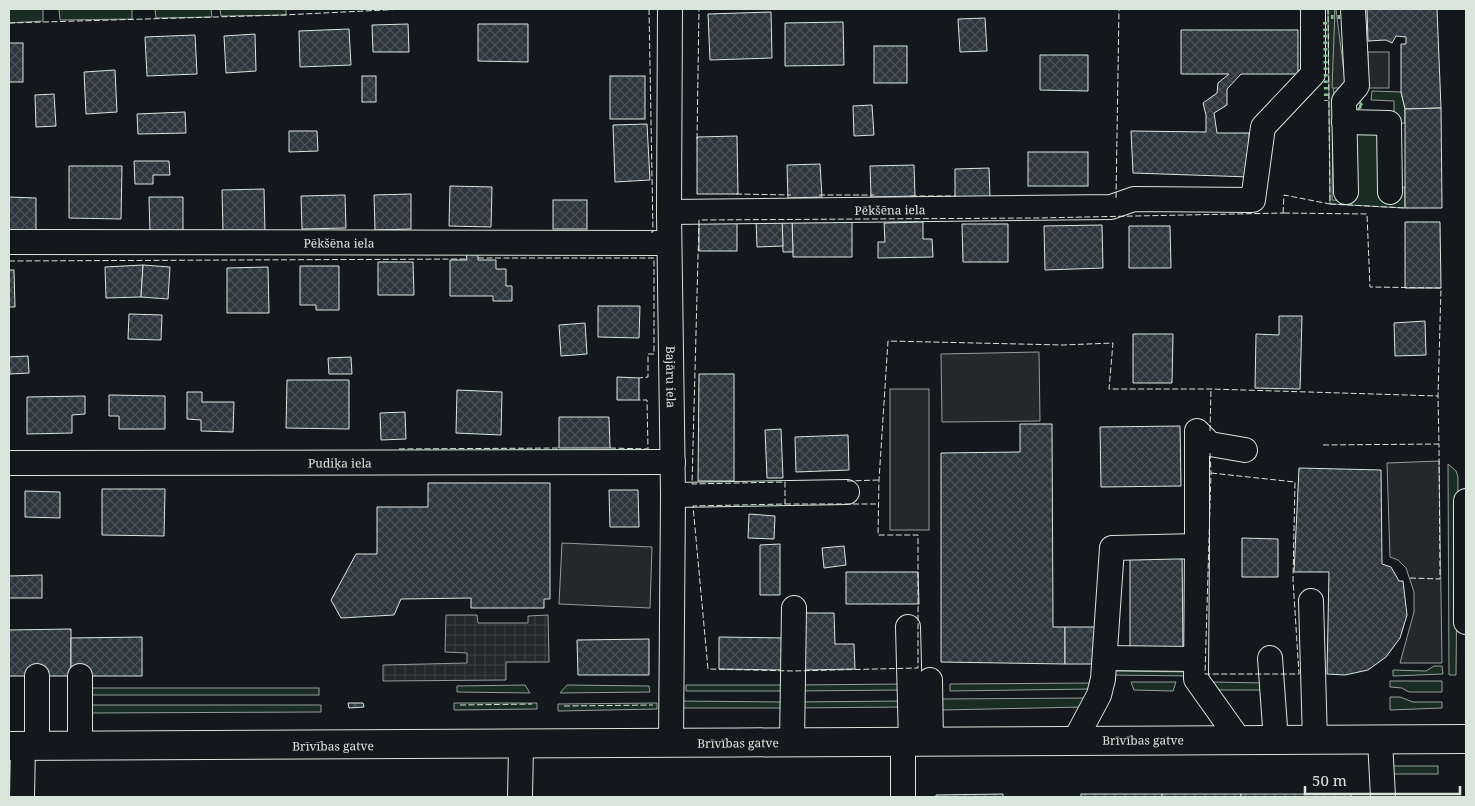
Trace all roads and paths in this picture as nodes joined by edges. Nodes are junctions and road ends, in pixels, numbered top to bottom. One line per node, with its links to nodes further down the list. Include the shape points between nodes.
1 (670, 9): 7 (street, Bajāru iela)
2 (1313, 9): 7 (street, Pēkšēna iela, via 1313,74 1263,127 1253,200 1134,199 1111,207)
3 (1353, 9): 4 (street, via 1357,86 1344,101)
4 (1344, 122): 5 (street); 6 (street, via 1389,123)
5 (1346, 192)
6 (1390, 192)
7 (669, 212): 9 (street, Bajāru iela)
8 (9, 242): 9 (street, Pēkšēna iela)
9 (669, 243): 11 (street, Bajāru iela)
10 (1245, 450): 16 (street, via 1210,444 1197,431)
11 (673, 462): 12 (street, Pudiķa iela); 14 (street, Bajāru iela)
12 (9, 463)
13 (846, 492): 14 (street)
14 (673, 495): 35 (street, Bajāru iela)
15 (1466, 501): 19 (street)
16 (1197, 546): 21 (street, via 1112,548); 23 (street)
17 (1312, 601): 32 (street)
18 (794, 608): 33 (street)
19 (1466, 622)
20 (908, 627): 34 (street)
21 (1105, 658): 23 (street); 28 (street, via 1099,695)
22 (1270, 658): 31 (street)
23 (1196, 659): 30 (street, via 1196,679)
24 (37, 676): 36 (street)
25 (80, 676): 37 (street)
26 (930, 680): 34 (street)
27 (1466, 739): 29 (highway, Brīvības gatve)
28 (1075, 740): 30 (highway, Brīvības gatve); 34 (highway, Brīvības gatve)
29 (1380, 740): 32 (highway, Brīvības gatve); 42 (street)
30 (1240, 741): 31 (highway, Brīvības gatve)
31 (1276, 741): 32 (highway, Brīvības gatve)
32 (1315, 741)
33 (792, 742): 34 (highway, Brīvības gatve); 35 (highway, Brīvības gatve)
34 (915, 742): 41 (street)
35 (671, 744): 38 (highway, Brīvības gatve)
36 (23, 746): 37 (highway, Brīvības gatve); 39 (street)
37 (80, 746): 38 (highway, Brīvības gatve)
38 (520, 746): 40 (street)
39 (22, 797)
40 (520, 797)
41 (903, 797)
42 (1383, 797)

